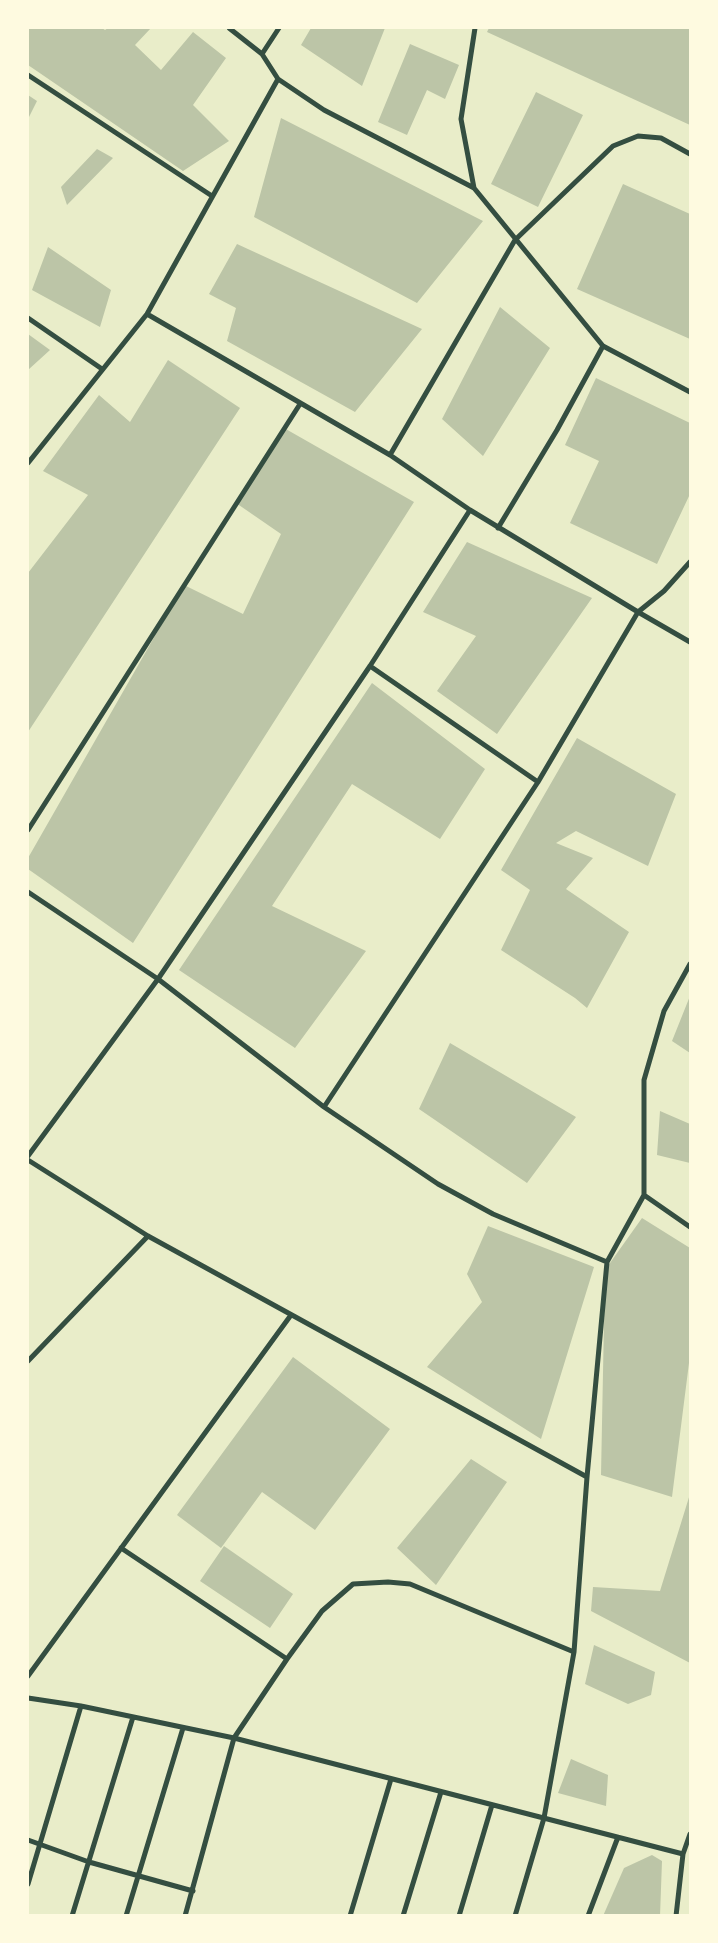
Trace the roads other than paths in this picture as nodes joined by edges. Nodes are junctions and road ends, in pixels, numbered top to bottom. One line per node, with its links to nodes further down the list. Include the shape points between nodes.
1 (229, 28): 4 (street)
2 (279, 28): 4 (street)
3 (475, 28): 8 (street, via 461,119)
4 (262, 54): 6 (street)
5 (28, 75): 9 (street)
6 (278, 79): 8 (street, via 324,110); 9 (street)
7 (690, 154): 10 (street, via 661,138 645,136 613,146)
8 (474, 188): 10 (street)
9 (212, 196): 11 (street)
10 (515, 240): 13 (street); 17 (street)
11 (146, 314): 14 (street); 16 (street)
12 (28, 318): 14 (street)
13 (603, 346): 15 (street); 20 (street)
14 (102, 369): 18 (street)
15 (690, 392)
16 (300, 404): 17 (street); 26 (street)
17 (390, 455): 19 (street)
18 (28, 463)
19 (470, 510): 20 (street); 24 (street)
20 (498, 528): 22 (street)
21 (690, 562): 22 (street, via 664,591)
22 (638, 612): 23 (street); 25 (street)
23 (690, 642)
24 (370, 666): 25 (street); 29 (street)
25 (538, 782): 30 (street)
26 (28, 830)
27 (28, 892): 29 (street)
28 (690, 964): 33 (street, via 664,1011 644,1080)
29 (158, 979): 30 (street); 31 (street)
30 (324, 1107): 36 (street, via 438,1184 493,1214)
31 (28, 1156)
32 (28, 1160): 35 (street)
33 (644, 1195): 34 (street); 36 (street)
34 (690, 1227)
35 (148, 1236): 37 (street); 38 (street)
36 (607, 1262): 39 (street)
37 (291, 1315): 39 (street); 40 (street)
38 (28, 1361)
39 (587, 1477): 41 (street)
40 (121, 1548): 42 (street); 43 (street)
41 (574, 1652): 42 (street, via 410,1584 388,1582 353,1584 322,1611); 52 (street)
42 (287, 1658): 48 (street)
43 (28, 1676)
44 (28, 1698): 45 (street)
45 (81, 1706): 46 (street); 56 (street)
46 (133, 1718): 47 (street); 58 (street)
47 (183, 1728): 48 (street); 59 (street)
48 (234, 1738): 49 (street); 61 (street)
49 (391, 1779): 50 (street); 65 (street)
50 (441, 1792): 51 (street); 66 (street)
51 (492, 1805): 52 (street); 67 (street)
52 (544, 1818): 54 (street); 68 (street)
53 (690, 1834): 57 (street)
54 (618, 1837): 57 (street); 69 (street)
55 (28, 1840): 56 (street)
56 (40, 1844): 58 (street); 60 (street)
57 (683, 1854): 70 (street)
58 (89, 1862): 59 (street); 62 (street)
59 (138, 1875): 61 (street); 63 (street)
60 (28, 1884)
61 (193, 1890): 64 (street)
62 (72, 1916)
63 (126, 1916)
64 (185, 1916)
65 (350, 1916)
66 (403, 1916)
67 (459, 1916)
68 (515, 1916)
69 (588, 1916)
70 (676, 1916)

